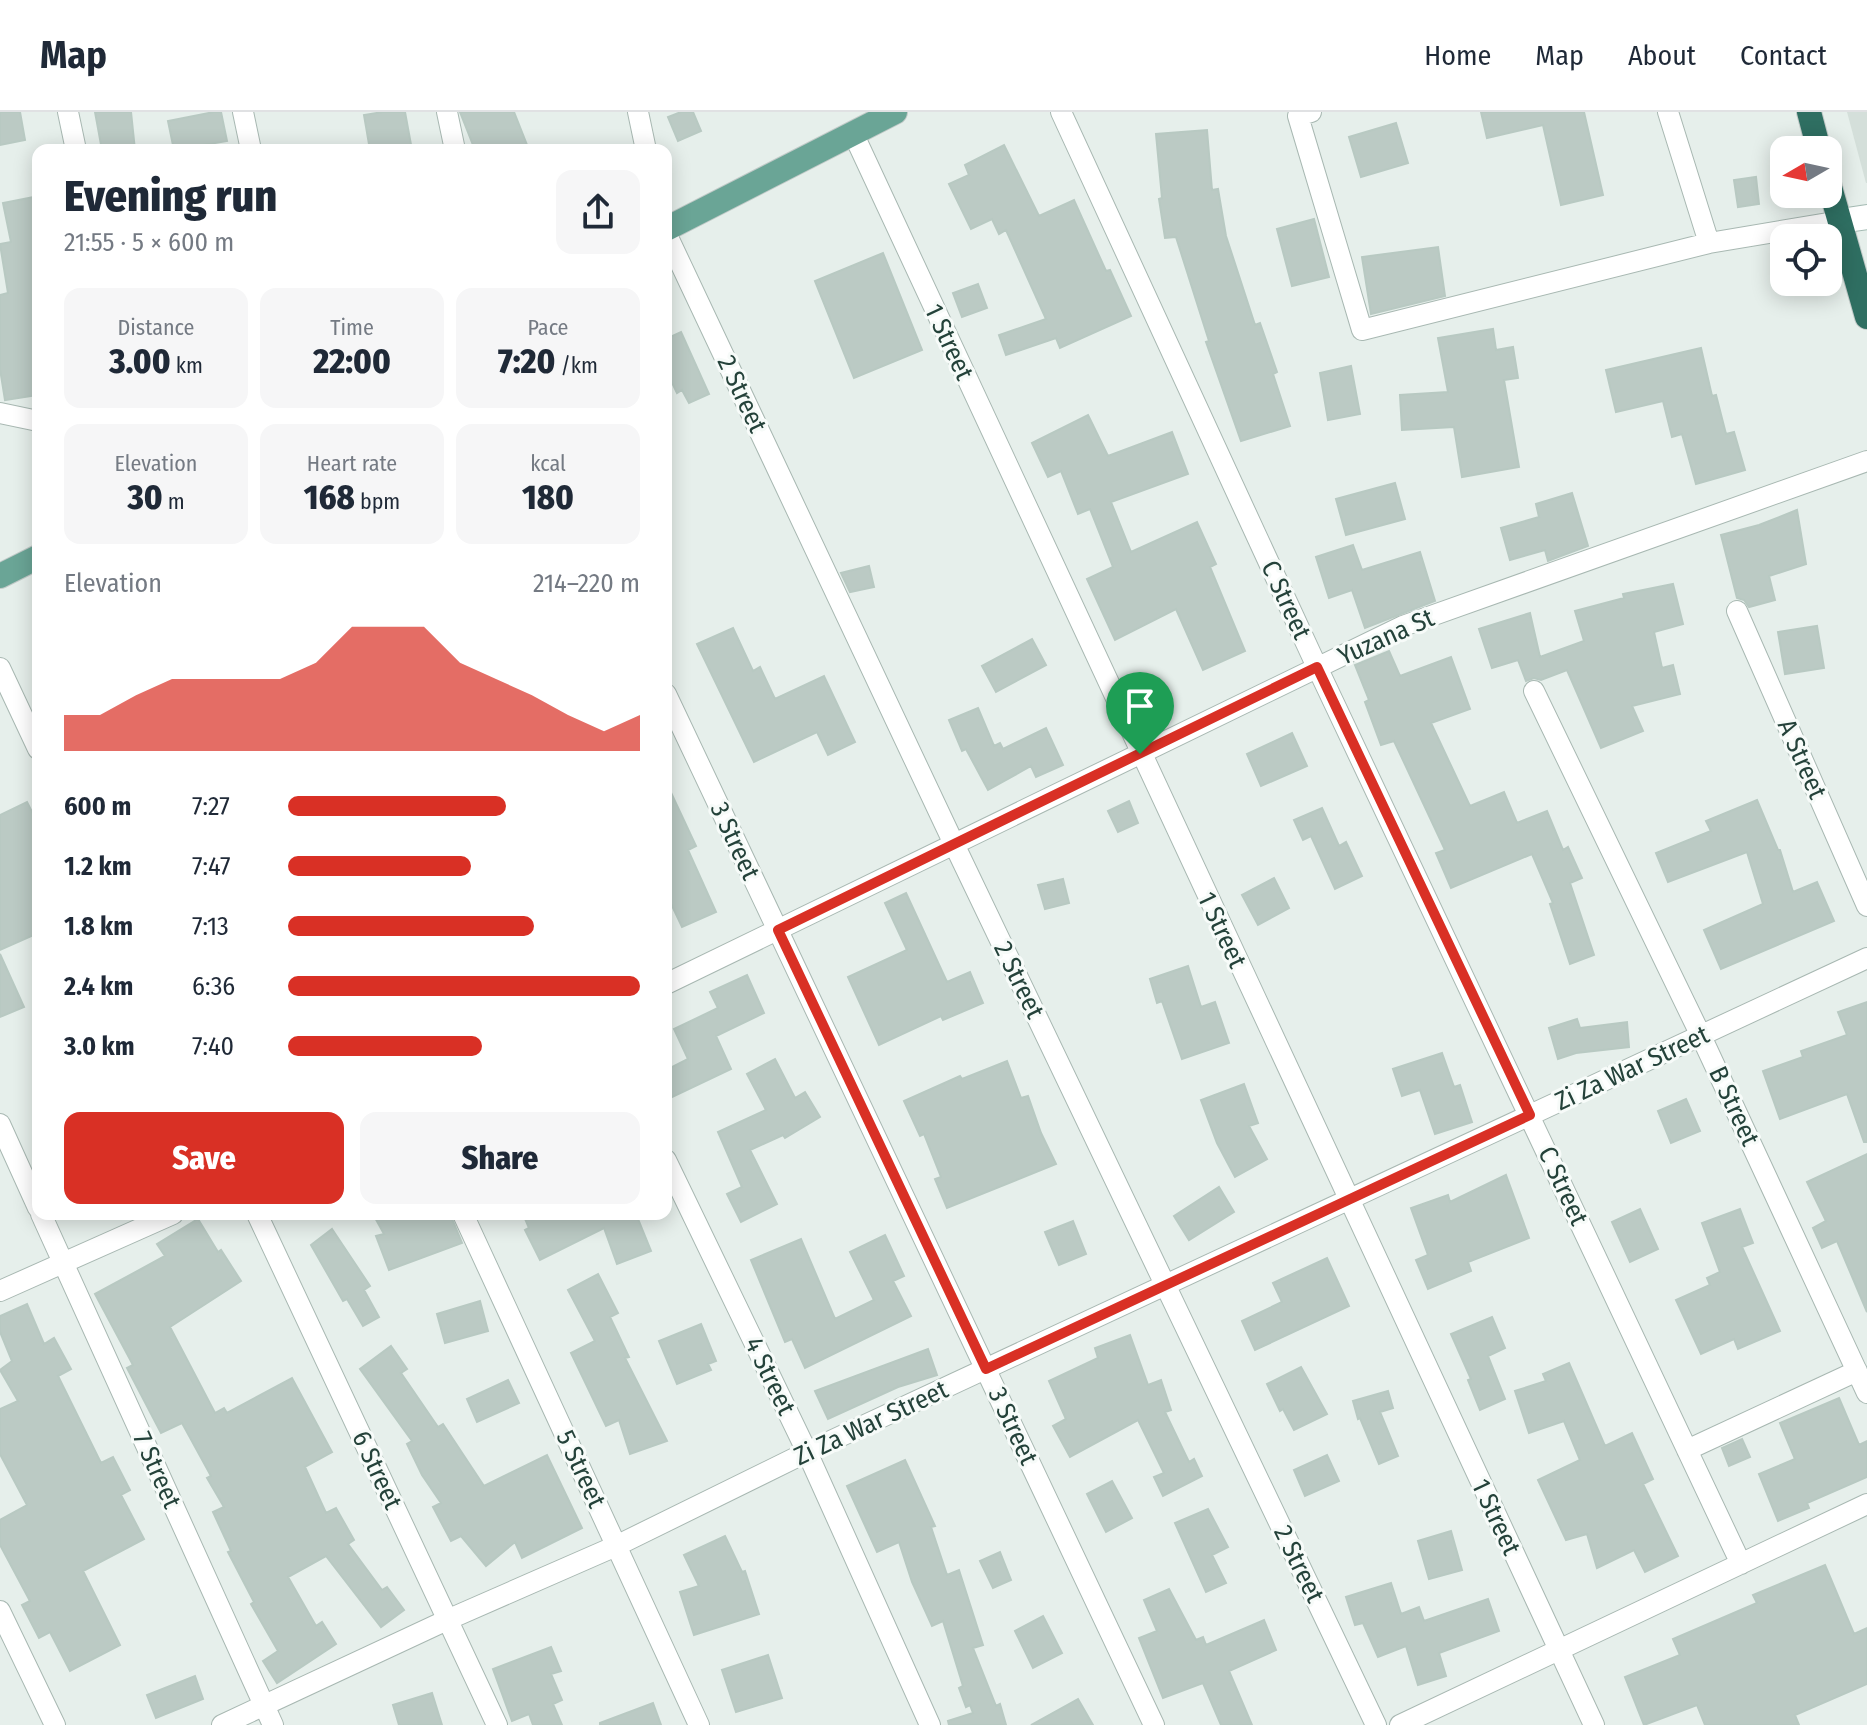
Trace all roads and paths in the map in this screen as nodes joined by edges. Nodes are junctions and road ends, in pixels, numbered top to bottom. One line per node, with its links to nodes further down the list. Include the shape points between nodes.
1 (68, 112): 12 (street)
2 (243, 112): 13 (street)
3 (447, 112): 14 (street)
4 (638, 112): 15 (street)
5 (895, 112): 10 (main road)
6 (1061, 112): 29 (street, C Street)
7 (1311, 112): 20 (street, via 1298,116 1362,330)
8 (1668, 112): 20 (street)
9 (1809, 112): 11 (highway)
10 (853, 133): 19 (main road); 34 (street, 1 Street)
11 (1815, 136)
12 (75, 144)
13 (250, 144)
14 (454, 144)
15 (645, 144)
16 (1836, 208): 18 (highway)
17 (1867, 217): 18 (street)
18 (1840, 221): 20 (street); 22 (highway)
19 (672, 228)
20 (1709, 243)
21 (672, 244): 35 (street, 2 Street)
22 (1867, 317)
23 (0, 413): 24 (street)
24 (32, 420)
25 (1867, 461): 29 (street, Yuzana St, via 1403,626)
26 (32, 560): 27 (main road)
27 (0, 576)
28 (1737, 611): 36 (street, A Street)
29 (1317, 667): 34 (street, Yuzana St); 41 (street, C Street)
30 (0, 668): 33 (street)
31 (1534, 691): 40 (street, B Street)
32 (672, 707): 37 (street, 3 Street)
33 (32, 736)
34 (1140, 754): 35 (street, Yuzana St); 45 (street, 1 Street)
35 (954, 844): 37 (street, Yuzana St); 51 (street, 2 Street)
36 (1867, 906)
37 (778, 930): 39 (street, Yuzana St); 53 (street, 3 Street)
38 (1867, 958): 40 (street, Zi Za War Street)
39 (672, 981)
40 (1701, 1036): 41 (street, Zi Za War Street); 54 (street, B Street)
41 (1530, 1115): 45 (street, Zi Za War Street); 56 (street, C Street)
42 (0, 1124): 44 (street)
43 (672, 1172): 57 (street, 4 Street)
44 (32, 1195)
45 (1348, 1200): 51 (street, Zi Za War Street); 63 (street, 1 Street)
46 (44, 1220): 50 (street, 7 Street)
47 (159, 1220): 50 (street)
48 (260, 1220): 62 (street, 6 Street)
49 (466, 1220): 59 (street, 5 Street)
50 (63, 1262): 52 (street); 64 (street, 7 Street)
51 (1166, 1285): 53 (street, Zi Za War Street); 72 (street, 2 Street)
52 (0, 1291)
53 (986, 1369): 57 (street, Zi Za War Street); 71 (street, 3 Street)
54 (1857, 1371): 55 (street, B Street); 56 (street)
55 (1867, 1393)
56 (1687, 1450): 60 (street, C Street)
57 (807, 1452): 59 (street, Zi Za War Street); 70 (street, 4 Street)
58 (1867, 1504): 60 (street)
59 (616, 1546): 62 (street, Zi Za War Street); 69 (street, 5 Street)
60 (1741, 1564): 63 (street)
61 (0, 1611): 65 (street)
62 (447, 1620): 64 (street, Zi Za War Street); 68 (street, 6 Street)
63 (1559, 1650): 73 (street); 74 (street, 1 Street)
64 (264, 1705): 66 (street, Zi Za War Street); 67 (street, 7 Street)
65 (55, 1725)
66 (222, 1725)
67 (273, 1725)
68 (497, 1725)
69 (699, 1725)
70 (930, 1725)
71 (1154, 1725)
72 (1376, 1725)
73 (1400, 1725)
74 (1594, 1725)

